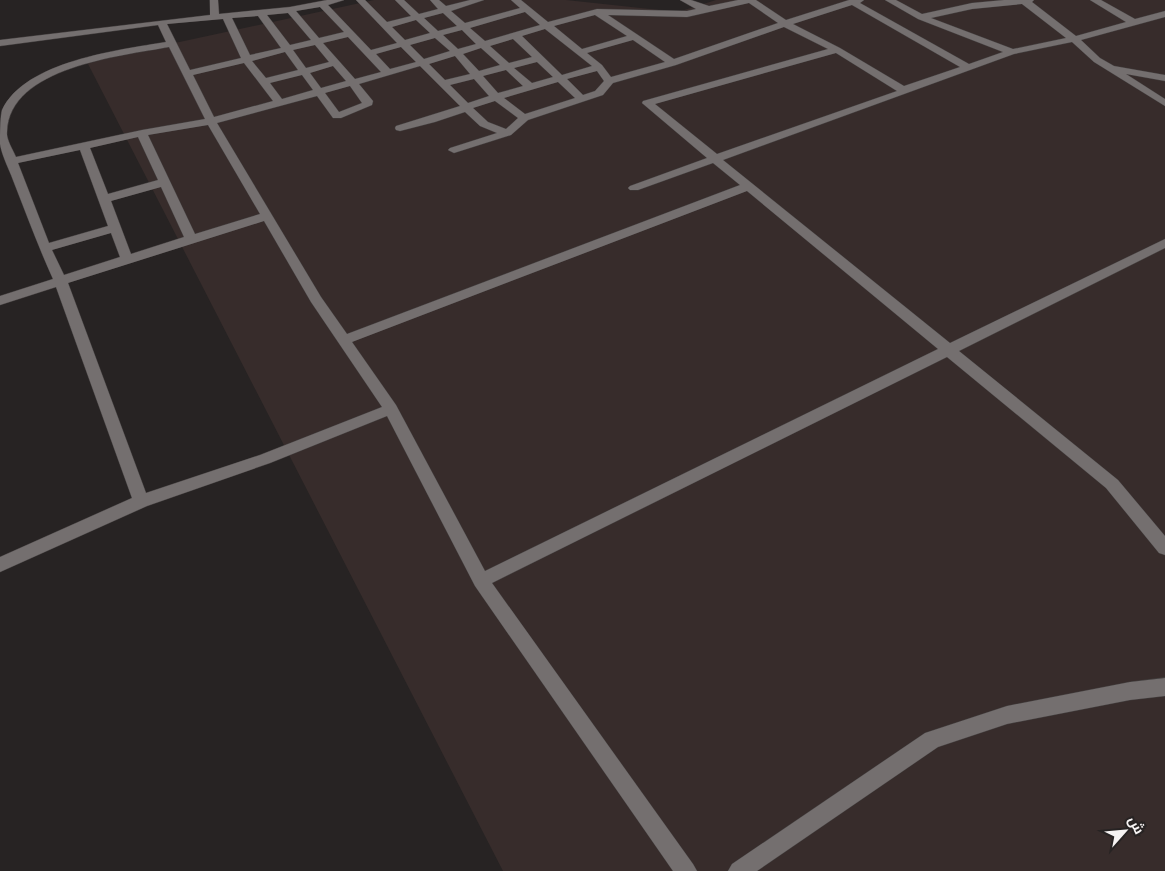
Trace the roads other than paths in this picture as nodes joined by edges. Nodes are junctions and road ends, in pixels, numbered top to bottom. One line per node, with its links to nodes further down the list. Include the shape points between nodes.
1 (214, 0): 26 (street)
2 (340, 0): 15 (street)
3 (360, 0): 32 (street)
4 (399, 0): 28 (street)
5 (434, 0): 17 (street)
6 (515, 0): 22 (street)
7 (684, 0): 18 (street, via 700,8)
8 (750, 0): 18 (street); 31 (street)
9 (817, 0): 19 (street)
10 (889, 0): 27 (street)
11 (1026, 0): 20 (street); 39 (street)
12 (1094, 0): 30 (street)
13 (856, 1): 19 (street); 58 (street)
14 (943, 3): 20 (street)
15 (322, 4): 21 (street); 35 (street)
16 (482, 7): 17 (street); 22 (street); 34 (street)
17 (445, 9): 28 (street); 34 (street)
18 (712, 9): 24 (street, via 662,15)
19 (830, 9): 31 (street)
20 (956, 9): 27 (street)
21 (290, 10): 23 (street); 41 (street)
22 (527, 10): 33 (street)
23 (260, 12): 26 (street); 45 (street)
24 (597, 12): 33 (street); 38 (street)
25 (1165, 14): 30 (street)
26 (220, 17): 29 (street); 52 (street)
27 (921, 17): 48 (street)
28 (417, 18): 32 (street); 36 (street)
29 (161, 22): 40 (street); 42 (street)
30 (1134, 23): 39 (street)
31 (786, 24): 46 (street); 55 (street)
32 (386, 26): 43 (street)
33 (549, 26): 37 (street); 47 (street)
34 (465, 27): 36 (street); 44 (street)
35 (351, 33): 41 (street); 49 (street)
36 (437, 35): 43 (street); 50 (street)
37 (516, 36): 44 (street); 51 (street)
38 (634, 37): 47 (street); 55 (street)
39 (1074, 39): 48 (street); 59 (street)
40 (0, 43)
41 (316, 43): 45 (street); 53 (street)
42 (170, 44): 62 (street); 75 (street, via 80,62 50,72 24,87)
43 (404, 45): 49 (street); 54 (street)
44 (484, 45): 50 (street); 56 (street)
45 (287, 50): 52 (street); 60 (street)
46 (837, 50): 71 (street); 88 (street, via 647,103)
47 (580, 52): 57 (street)
48 (1012, 52): 58 (street)
49 (370, 53): 61 (street)
50 (457, 53): 54 (street); 63 (street)
51 (539, 58): 56 (street); 64 (street)
52 (247, 60): 62 (street); 67 (street)
53 (335, 63): 60 (street); 68 (street)
54 (423, 63): 61 (street); 69 (street)
55 (673, 63): 66 (street)
56 (507, 66): 63 (street); 70 (street)
57 (599, 67): 64 (street); 66 (street)
58 (968, 67): 71 (street)
59 (1108, 67): 65 (street); 78 (street)
60 (302, 72): 67 (street); 72 (street)
61 (388, 73): 68 (street)
62 (187, 74): 81 (street)
63 (476, 74): 69 (street); 73 (street)
64 (563, 78): 70 (street); 74 (street)
65 (1165, 78)
66 (608, 80): 74 (street, via 599,94)
67 (264, 82): 77 (street)
68 (352, 82): 72 (street); 72 (street, via 368,105 337,116)
69 (443, 84): 79 (street)
70 (530, 87): 73 (street)
71 (903, 90): 88 (street, via 847,113)
72 (317, 92): 77 (street)
73 (496, 97): 79 (street); 80 (street)
74 (582, 99): 80 (street)
75 (13, 100): 76 (street); 83 (street, via 6,107)
76 (0, 102)
77 (279, 102): 81 (street)
78 (1165, 103)
79 (468, 108): 82 (street); 85 (street, via 484,124)
80 (524, 118): 85 (street)
81 (211, 121): 84 (street); 94 (street)
82 (400, 128)
83 (0, 133): 89 (street)
84 (142, 133): 86 (street); 90 (street)
85 (507, 133): 87 (street)
86 (84, 146): 89 (street); 93 (street)
87 (454, 150)
88 (713, 158): 91 (street); 92 (street)
89 (13, 161): 98 (street)
90 (165, 182): 93 (street); 96 (street)
91 (749, 186): 102 (street); 103 (street)
92 (634, 188)
93 (103, 199): 95 (street)
94 (267, 216): 96 (street); 102 (street)
95 (114, 228): 98 (street); 99 (street)
96 (192, 239): 99 (street)
97 (1165, 243): 103 (street)
98 (45, 248): 100 (street)
99 (127, 259): 100 (street)
100 (60, 280): 101 (street); 105 (street)
101 (0, 301)
102 (344, 340): 104 (street)
103 (948, 350): 106 (street, via 1112,484); 108 (street)
104 (391, 409): 105 (street, via 265,459); 108 (street)
105 (141, 501): 107 (street)
106 (1165, 548)
107 (0, 565)
108 (481, 581): 110 (street)
109 (1165, 688): 111 (street, via 1130,691 1007,715 932,740)
110 (679, 868)
111 (739, 871)

